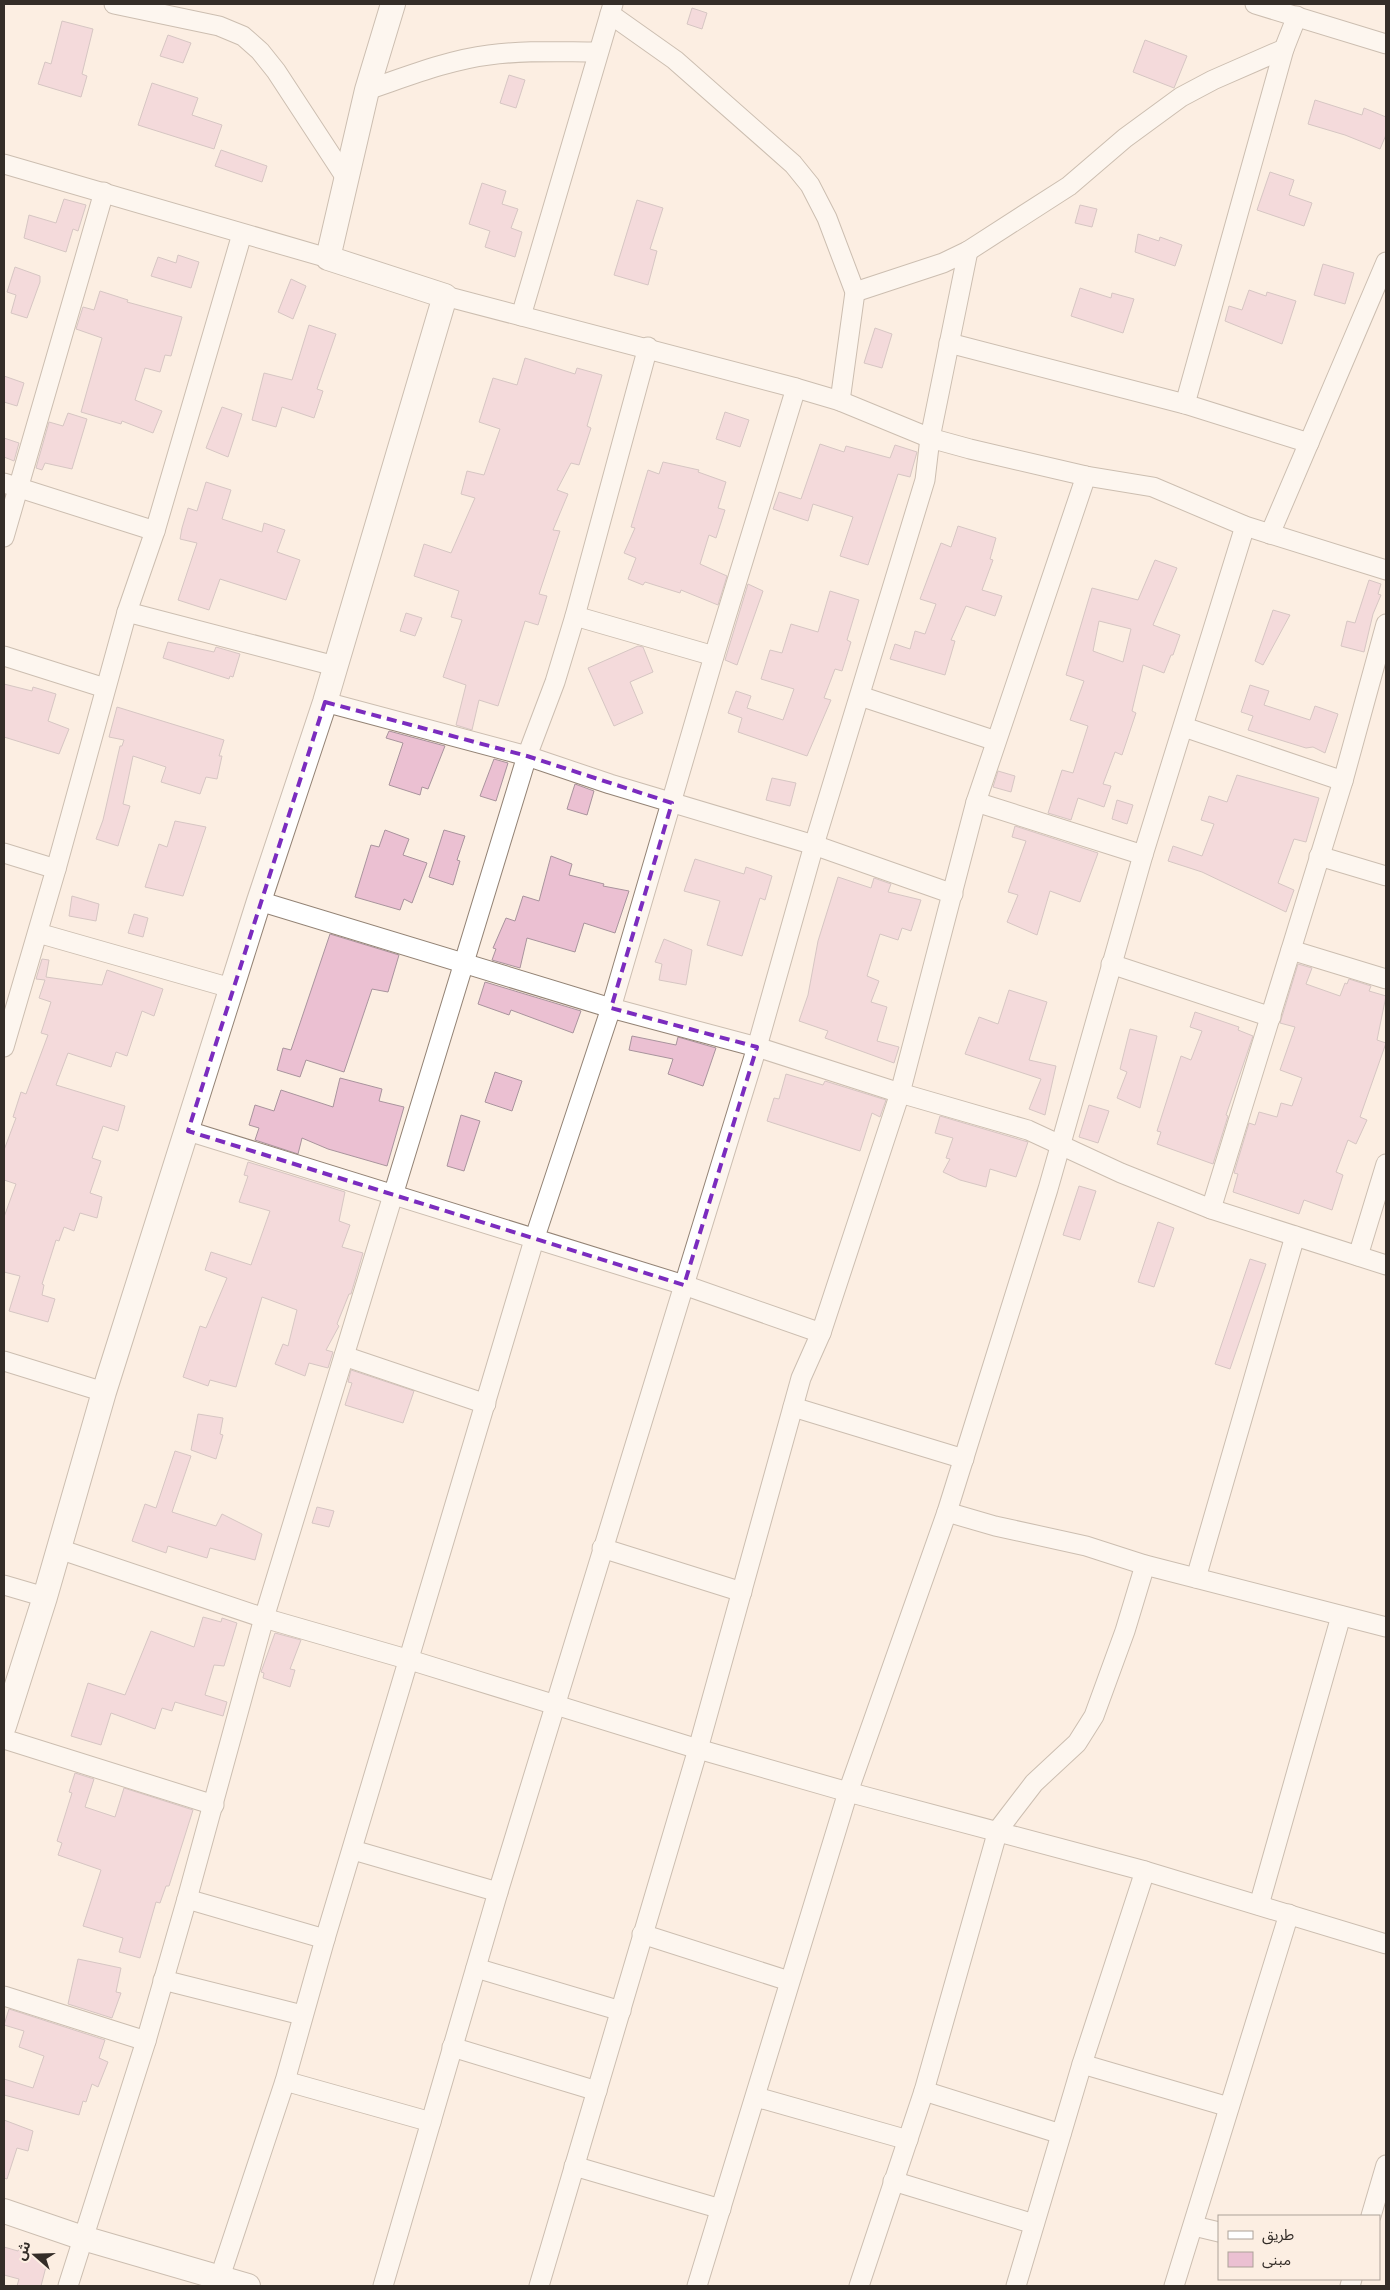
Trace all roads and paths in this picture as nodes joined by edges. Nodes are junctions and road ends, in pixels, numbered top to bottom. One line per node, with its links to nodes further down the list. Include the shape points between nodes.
1 (114, 4): 4 (street)
2 (393, 4): 10 (street)
3 (1255, 4): 6 (street)
4 (159, 8): 12 (street, via 243,36 260,51)
5 (611, 9): 9 (street); 18 (street, via 675,60 793,164 810,185 827,218)
6 (1297, 16): 7 (street); 8 (street)
7 (1386, 44)
8 (1284, 49): 15 (street, via 1181,97 1125,138 1069,186); 25 (street)
9 (597, 52): 10 (street, via 529,51 488,55 457,61); 20 (street)
10 (366, 90): 12 (street)
11 (4, 164): 13 (street)
12 (346, 178): 16 (street)
13 (104, 192): 14 (street); 29 (street)
14 (242, 234): 16 (street); 31 (street)
15 (968, 252): 18 (street, via 943,264); 21 (street)
16 (328, 258): 19 (street)
17 (1386, 262): 27 (street)
18 (855, 292): 24 (street)
19 (446, 296): 20 (street); 40 (street)
20 (521, 316): 22 (street)
21 (949, 343): 25 (street); 26 (street)
22 (648, 347): 23 (street); 36 (street)
23 (796, 388): 24 (street); 39 (street)
24 (840, 401): 26 (street)
25 (1185, 404): 27 (street)
26 (930, 438): 28 (street); 42 (street, via 925,480)
27 (1309, 443): 32 (street)
28 (1086, 476): 30 (street, via 1153,487); 45 (street)
29 (11, 486): 31 (street); 33 (street)
30 (1244, 526): 32 (street); 44 (street)
31 (155, 531): 35 (street)
32 (1270, 534): 34 (street)
33 (4, 537)
34 (1386, 570)
35 (127, 612): 40 (street); 41 (street)
36 (575, 616): 39 (street); 46 (street)
37 (1386, 624): 47 (street)
38 (4, 656): 41 (street)
39 (714, 656): 49 (street)
40 (335, 666): 43 (street)
41 (105, 688): 54 (street)
42 (860, 696): 45 (street); 50 (street)
43 (325, 702): 46 (street); 57 (street)
44 (1184, 726): 47 (street); 52 (street)
45 (996, 740): 48 (street)
46 (527, 756): 49 (street); 60 (street)
47 (1343, 781): 53 (street)
48 (976, 802): 52 (street); 56 (street)
49 (672, 803): 50 (street); 64 (street)
50 (814, 845): 56 (street); 68 (street)
51 (4, 853): 54 (street)
52 (1143, 854): 61 (street)
53 (1319, 856): 55 (street); 59 (street)
54 (56, 869): 58 (street)
55 (1386, 876)
56 (953, 894): 69 (street)
57 (259, 901): 60 (street); 63 (street)
58 (38, 933): 63 (street); 65 (street)
59 (1291, 950): 62 (street); 66 (street)
60 (464, 963): 64 (street); 73 (street)
61 (1111, 964): 66 (street); 71 (street)
62 (1386, 979)
63 (231, 988): 70 (street)
64 (611, 1008): 68 (street); 76 (street)
65 (9, 1012): 67 (street)
66 (1270, 1017): 74 (street)
67 (4, 1047)
68 (757, 1048): 69 (street); 79 (street)
69 (900, 1093): 71 (street, via 1028,1130); 80 (street)
70 (188, 1131): 73 (street); 83 (street)
71 (1060, 1144): 74 (street, via 1120,1173); 86 (street)
72 (1386, 1164): 77 (street)
73 (393, 1196): 76 (street); 81 (street)
74 (1211, 1209): 75 (street)
75 (1295, 1236): 77 (street); 91 (street)
76 (534, 1240): 79 (street); 84 (street)
77 (1358, 1256): 78 (street)
78 (1386, 1264)
79 (684, 1285): 80 (street); 88 (street)
80 (821, 1333): 85 (street)
81 (344, 1356): 84 (street); 96 (street)
82 (4, 1361): 83 (street)
83 (104, 1392): 89 (street)
84 (486, 1404): 98 (street)
85 (793, 1407): 86 (street); 93 (street)
86 (964, 1459): 87 (street)
87 (947, 1512): 90 (street, via 1086,1546); 103 (street)
88 (602, 1548): 93 (street); 99 (street)
89 (59, 1549): 94 (street); 96 (street)
90 (1145, 1565): 91 (street); 105 (street, via 1094,1716 1077,1743 1034,1783)
91 (1196, 1578): 95 (street)
92 (4, 1585): 94 (street)
93 (742, 1592): 102 (street)
94 (45, 1597): 100 (street)
95 (1341, 1616): 97 (street); 110 (street)
96 (264, 1618): 98 (street); 104 (street)
97 (1386, 1627)
98 (410, 1660): 99 (street); 106 (street)
99 (554, 1706): 102 (street); 108 (street)
100 (4, 1726)
101 (4, 1739): 104 (street)
102 (698, 1749): 103 (street); 112 (street)
103 (848, 1792): 105 (street); 117 (street)
104 (214, 1805): 109 (street)
105 (998, 1830): 107 (street); 125 (street)
106 (352, 1850): 108 (street); 113 (street)
107 (1144, 1871): 110 (street); 123 (street)
108 (498, 1892): 115 (street)
109 (187, 1899): 113 (street); 116 (street)
110 (1259, 1905): 111 (street)
111 (1289, 1914): 114 (street); 128 (street)
112 (642, 1934): 117 (street); 119 (street)
113 (325, 1939): 120 (street)
114 (1386, 1944)
115 (476, 1968): 119 (street); 122 (street)
116 (163, 1980): 120 (street); 121 (street)
117 (789, 1980): 127 (street)
118 (4, 1996): 121 (street)
119 (620, 2011): 126 (street)
120 (302, 2015): 124 (street)
121 (146, 2041): 141 (street)
122 (452, 2047): 126 (street); 129 (street)
123 (1082, 2064): 128 (street); 130 (street)
124 (285, 2081): 129 (street); 142 (street)
125 (924, 2091): 130 (street); 131 (street)
126 (597, 2092): 133 (street)
127 (756, 2097): 131 (street); 135 (street)
128 (1229, 2107): 139 (street)
129 (430, 2122): 145 (street)
130 (1061, 2134): 138 (street)
131 (908, 2140): 134 (street)
132 (1386, 2165): 137 (street)
133 (574, 2166): 135 (street); 146 (street)
134 (894, 2181): 138 (street); 148 (street)
135 (721, 2209): 147 (street)
136 (4, 2211): 141 (street)
137 (1371, 2215)
138 (1034, 2224): 149 (street)
139 (1194, 2226): 140 (street); 150 (street)
140 (1218, 2232)
141 (83, 2238): 142 (street); 143 (street)
142 (219, 2282): 144 (street)
143 (68, 2286)
144 (248, 2286)
145 (383, 2286)
146 (539, 2286)
147 (697, 2286)
148 (858, 2286)
149 (1016, 2286)
150 (1174, 2286)

